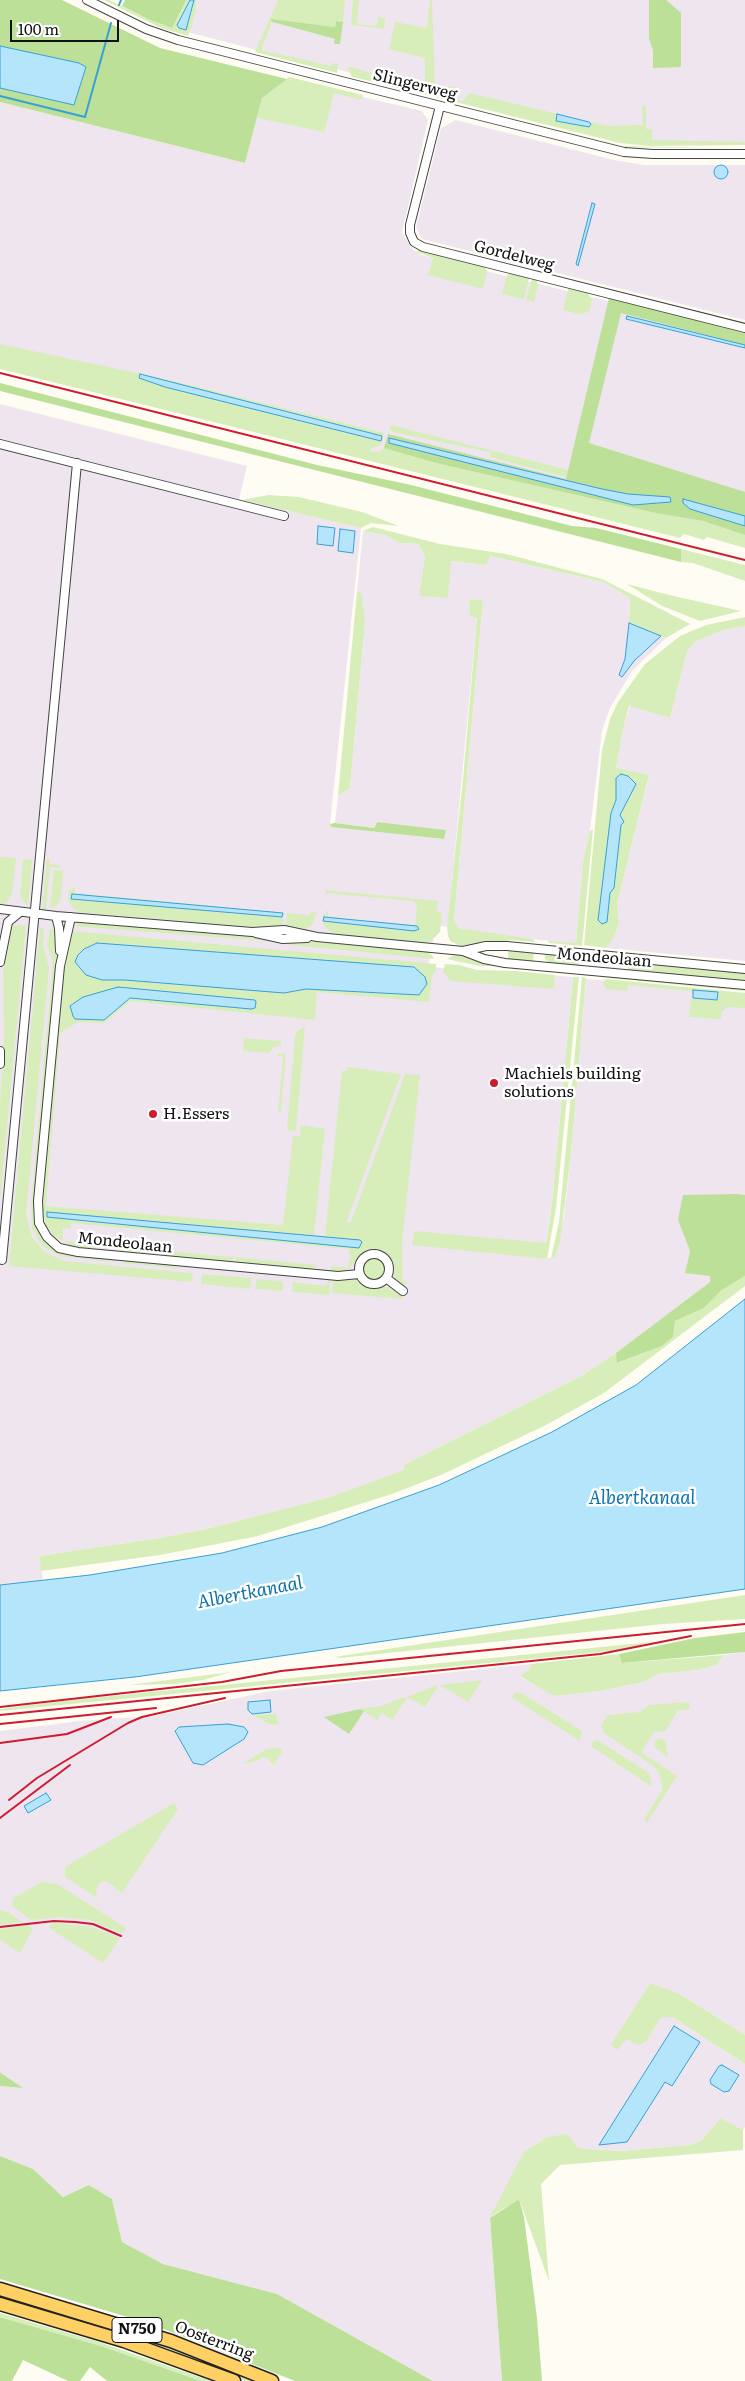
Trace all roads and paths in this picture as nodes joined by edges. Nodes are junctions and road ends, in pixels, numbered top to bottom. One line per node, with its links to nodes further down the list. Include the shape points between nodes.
1 (87, 0): 2 (street, Slingerweg, via 146,29 178,40)
2 (440, 106): 3 (street, Slingerweg, via 624,152); 4 (street, Gordelweg, via 410,225 414,242 423,247)
3 (745, 154)
4 (745, 328)
5 (0, 444): 6 (street)
6 (77, 463): 7 (street); 10 (street)
7 (284, 516)
8 (0, 909): 9 (street, Mondeolaan)
9 (20, 912): 10 (street, Mondeolaan); 15 (street, via 8,922)
10 (34, 914): 11 (street, Mondeolaan); 22 (street)
11 (56, 916): 12 (street, Mondeolaan); 16 (street)
12 (71, 917): 13 (street, Mondeolaan, via 252,932 284,930 317,937); 16 (street)
13 (463, 951): 14 (street, Mondeolaan, via 507,946); 18 (street, Mondeolaan, via 498,962)
14 (614, 957): 17 (street, Mondeolaan); 18 (street)
15 (0, 962)
16 (60, 966): 23 (street, Mondeolaan, via 38,1201 39,1223 47,1237 59,1248 70,1251 338,1276)
17 (745, 969)
18 (613, 973): 19 (street, Mondeolaan)
19 (745, 985)
20 (0, 1051): 21 (street)
21 (0, 1062)
22 (2, 1260)
23 (359, 1274): 24 (street, via 371,1284); 24 (street, via 361,1261 367,1255 376,1254 387,1261 389,1270)
24 (386, 1278): 25 (street)
25 (403, 1291)
26 (0, 2289): 29 (main road, Oosterring / N750, via 171,2342)
27 (0, 2304): 28 (main road, Oosterring / N750, via 124,2341)
28 (234, 2381)
29 (272, 2381)

